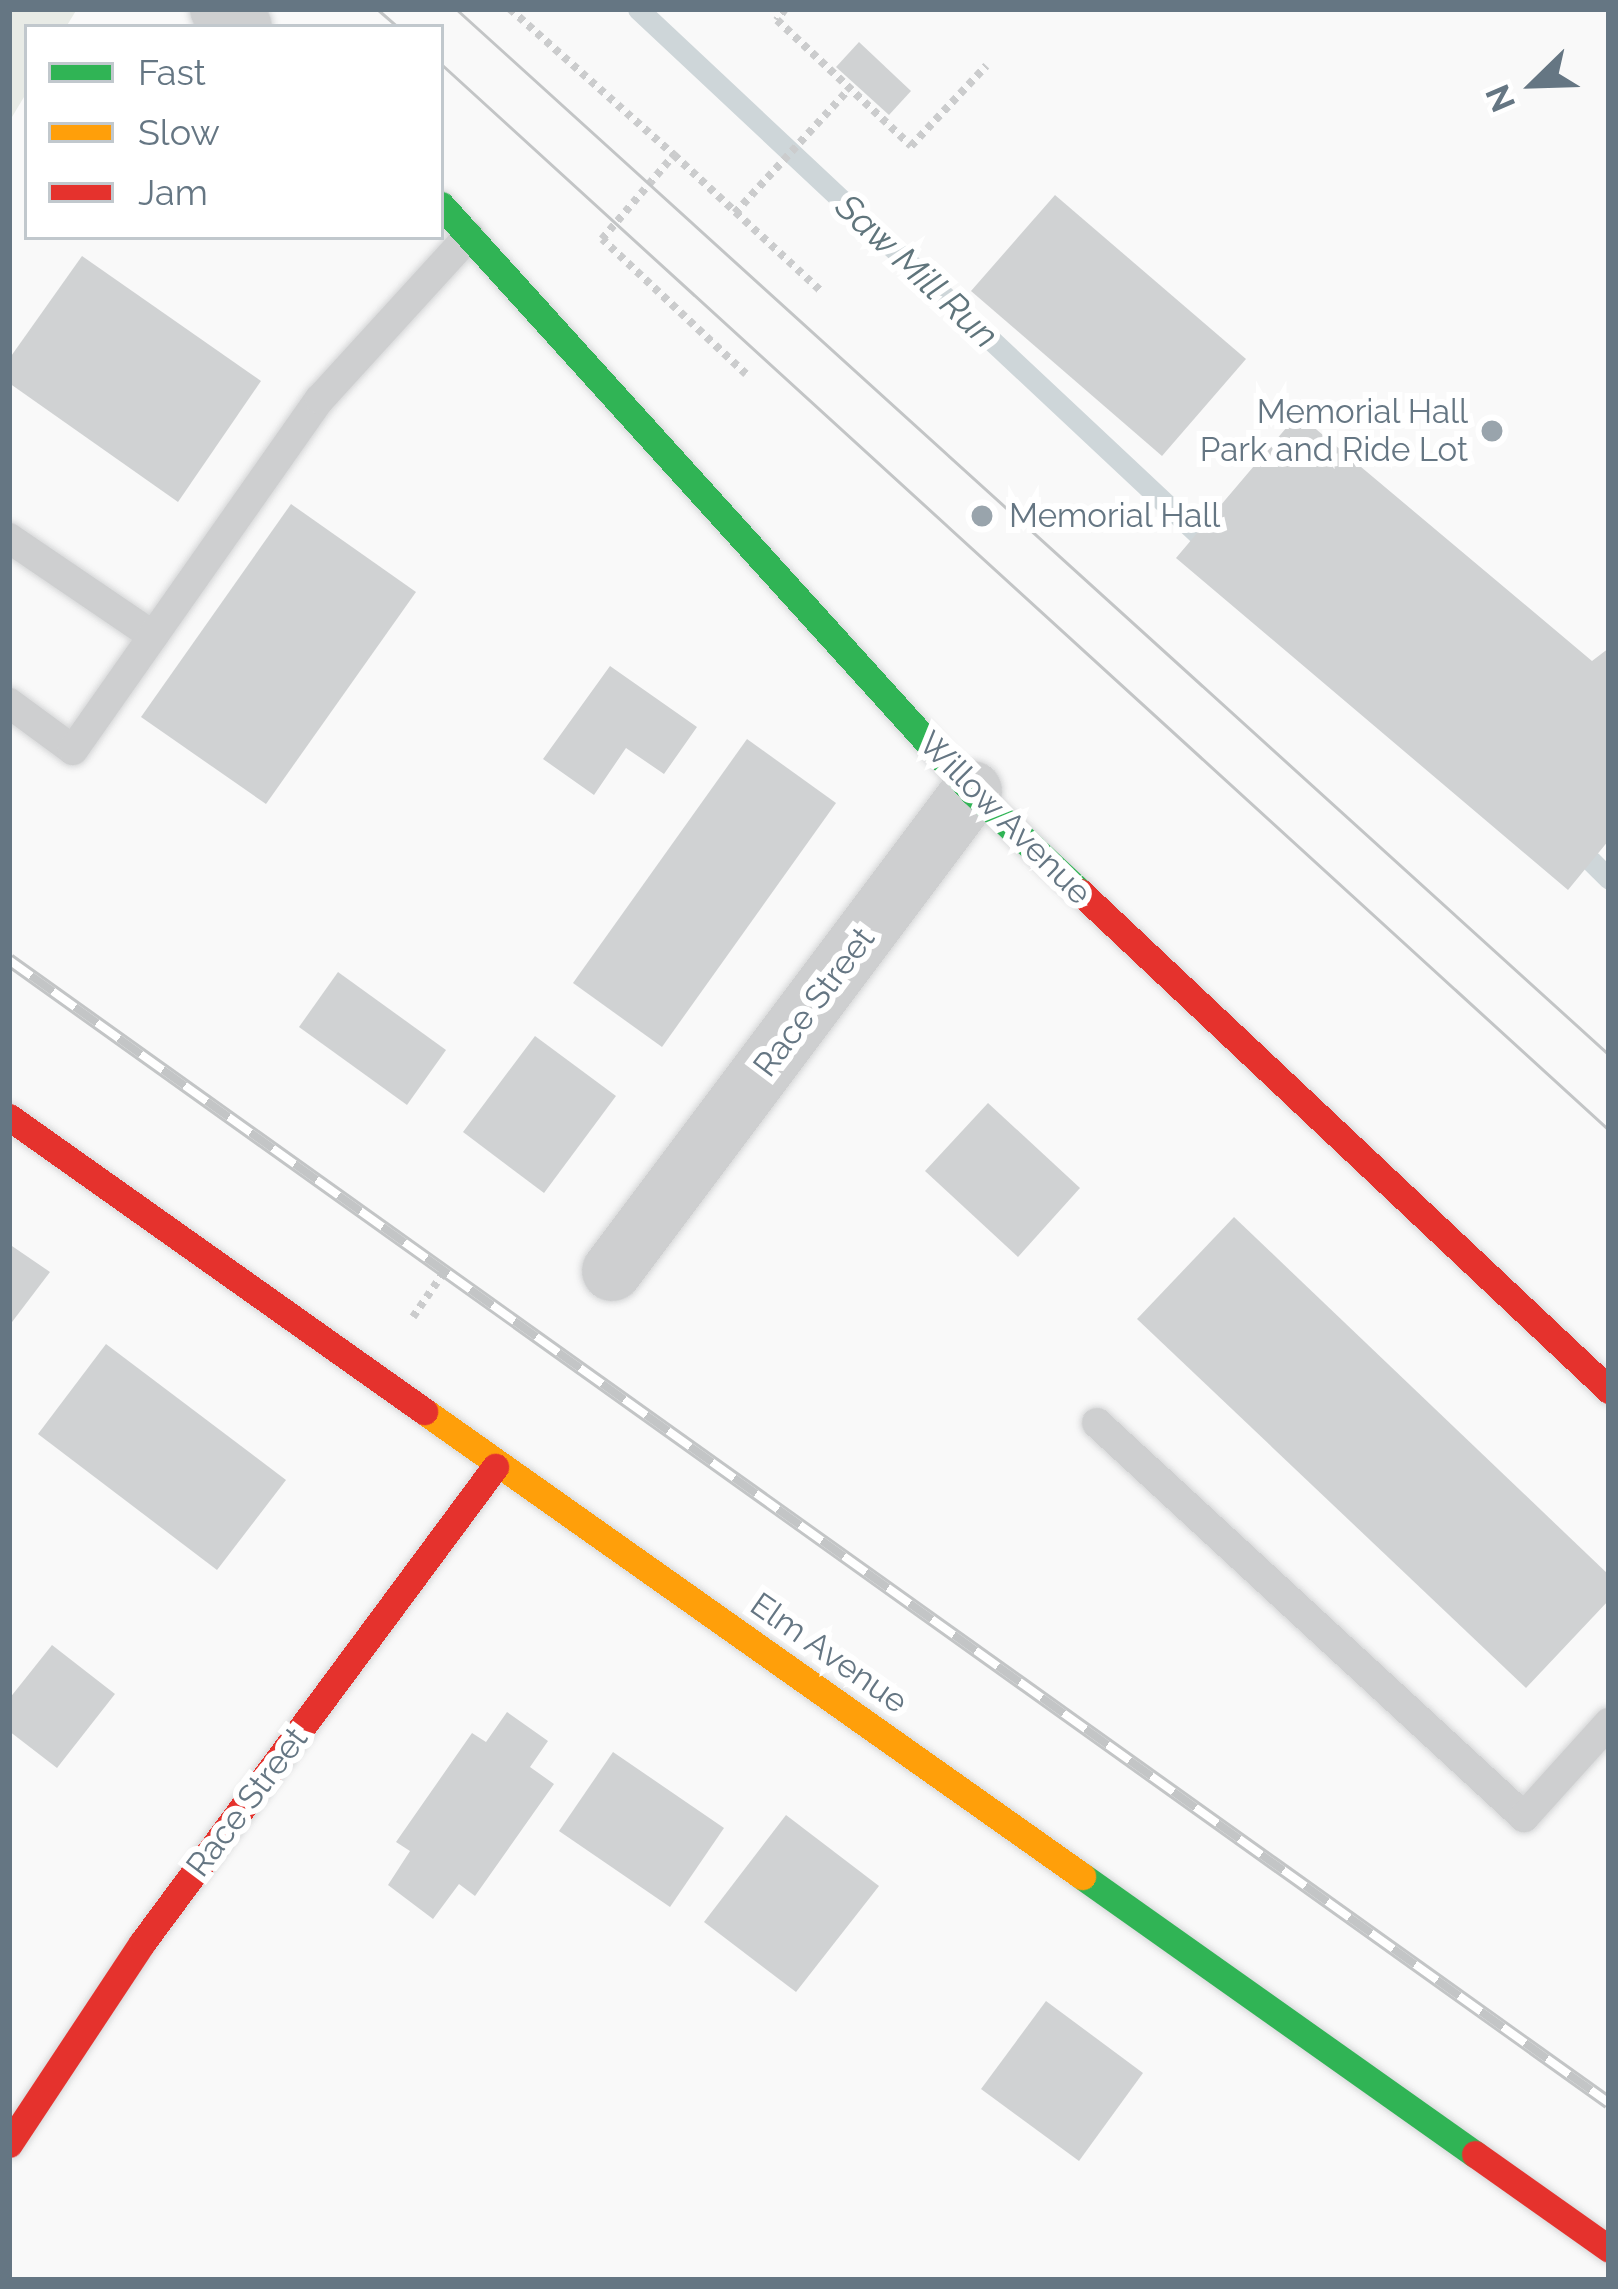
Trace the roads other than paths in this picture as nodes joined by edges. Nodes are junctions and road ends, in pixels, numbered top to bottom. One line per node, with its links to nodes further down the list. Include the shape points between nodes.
1 (444, 208): 2 (street, Willow Avenue)
2 (469, 236): 4 (lane, via 320,399); 6 (street, Willow Avenue)
3 (9, 538): 4 (lane)
4 (153, 636): 5 (lane, via 73,750)
5 (9, 703)
6 (972, 791): 8 (street, Race Street); 9 (street, Willow Avenue)
7 (9, 1117): 11 (street, Elm Avenue)
8 (612, 1271)
9 (1609, 1390)
10 (1097, 1424): 12 (lane, via 1524,1817)
11 (496, 1466): 13 (street, Race Street, via 142,1943); 14 (street, Elm Avenue)
12 (1609, 1723)
13 (9, 2144)
14 (1609, 2249)

